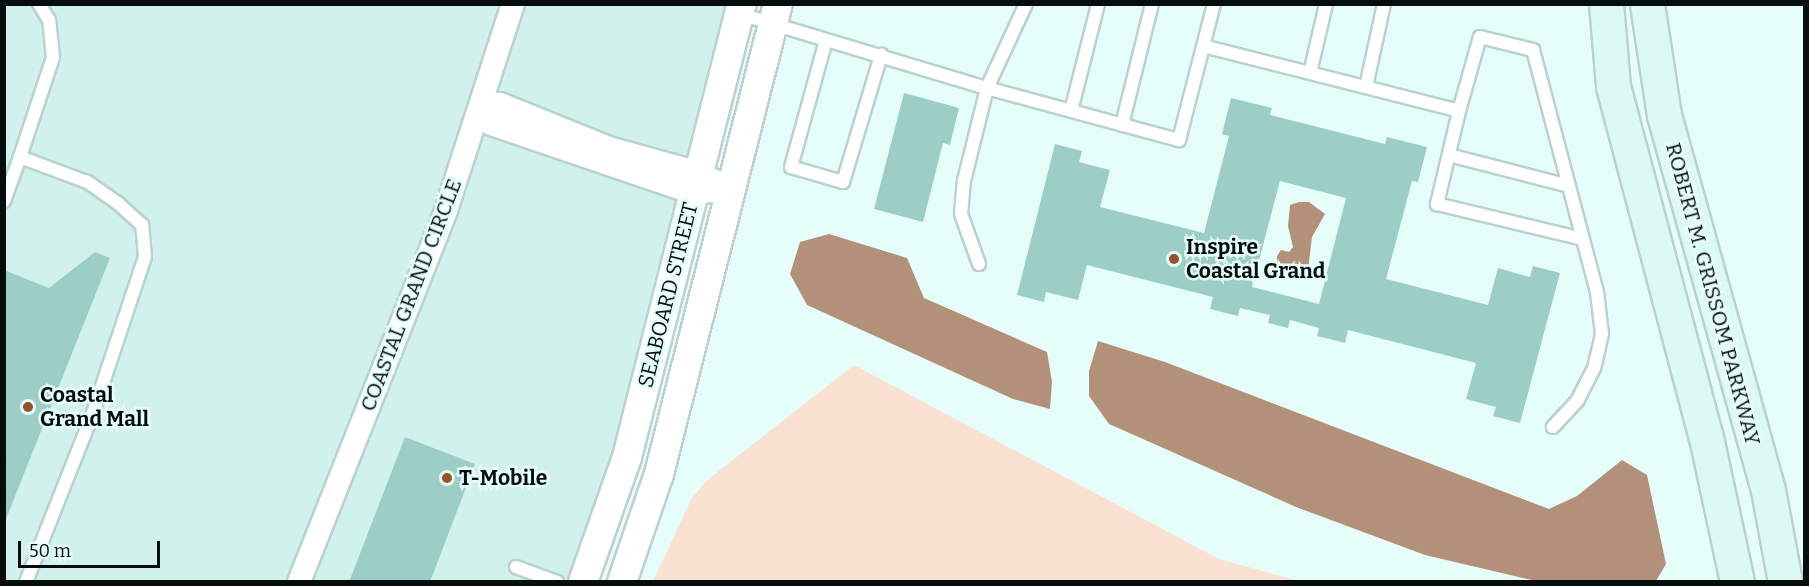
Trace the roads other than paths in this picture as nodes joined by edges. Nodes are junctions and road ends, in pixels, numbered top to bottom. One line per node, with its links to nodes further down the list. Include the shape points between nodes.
1 (39, 4): 24 (lane, via 49,20 53,57)
2 (513, 4): 19 (street, COASTAL GRAND CIRCLE)
3 (1026, 4): 18 (lane)
4 (1098, 4): 20 (lane)
5 (1152, 4): 22 (lane)
6 (1214, 4): 14 (lane)
7 (1326, 4): 16 (lane)
8 (1384, 4): 17 (lane)
9 (1606, 4): 38 (main road, ROBERT M. GRISSOM PARKWAY, via 1613,86 1706,437)
10 (1647, 4): 39 (main road, ROBERT M. GRISSOM PARKWAY, via 1664,116 1768,490)
11 (741, 9): 12 (lane); 25 (street, SEABOARD STREET)
12 (776, 14): 13 (lane); 27 (street, SEABOARD STREET)
13 (826, 40): 15 (lane); 15 (lane, via 791,167 843,182)
14 (1203, 46): 16 (lane); 22 (lane, via 1179,140)
15 (881, 55): 18 (lane)
16 (1310, 73): 17 (lane)
17 (1366, 87): 21 (lane)
18 (987, 88): 20 (lane); 30 (lane, via 964,181 961,214)
19 (481, 108): 25 (street, via 500,104); 34 (street, COASTAL GRAND CIRCLE, via 446,210)
20 (1071, 111): 22 (lane)
21 (1459, 111): 23 (lane); 26 (lane, via 1480,37 1533,50)
22 (1122, 124)
23 (1449, 155): 26 (lane); 29 (lane, via 1437,204)
24 (20, 157): 28 (lane); 33 (lane, via 87,182 119,204 142,225 145,257 93,413)
25 (696, 183): 27 (street); 36 (street, SEABOARD STREET, via 627,457)
26 (1569, 186): 29 (lane)
27 (731, 189): 37 (street, SEABOARD STREET, via 650,508)
28 (4, 201)
29 (1583, 239): 31 (lane, via 1597,292 1602,334 1594,368 1578,400)
30 (979, 264)
31 (1553, 427)
32 (516, 567): 35 (lane)
33 (26, 582)
34 (299, 582)
35 (557, 582)
36 (583, 582)
37 (622, 582)
38 (1737, 582)
39 (1785, 582)

